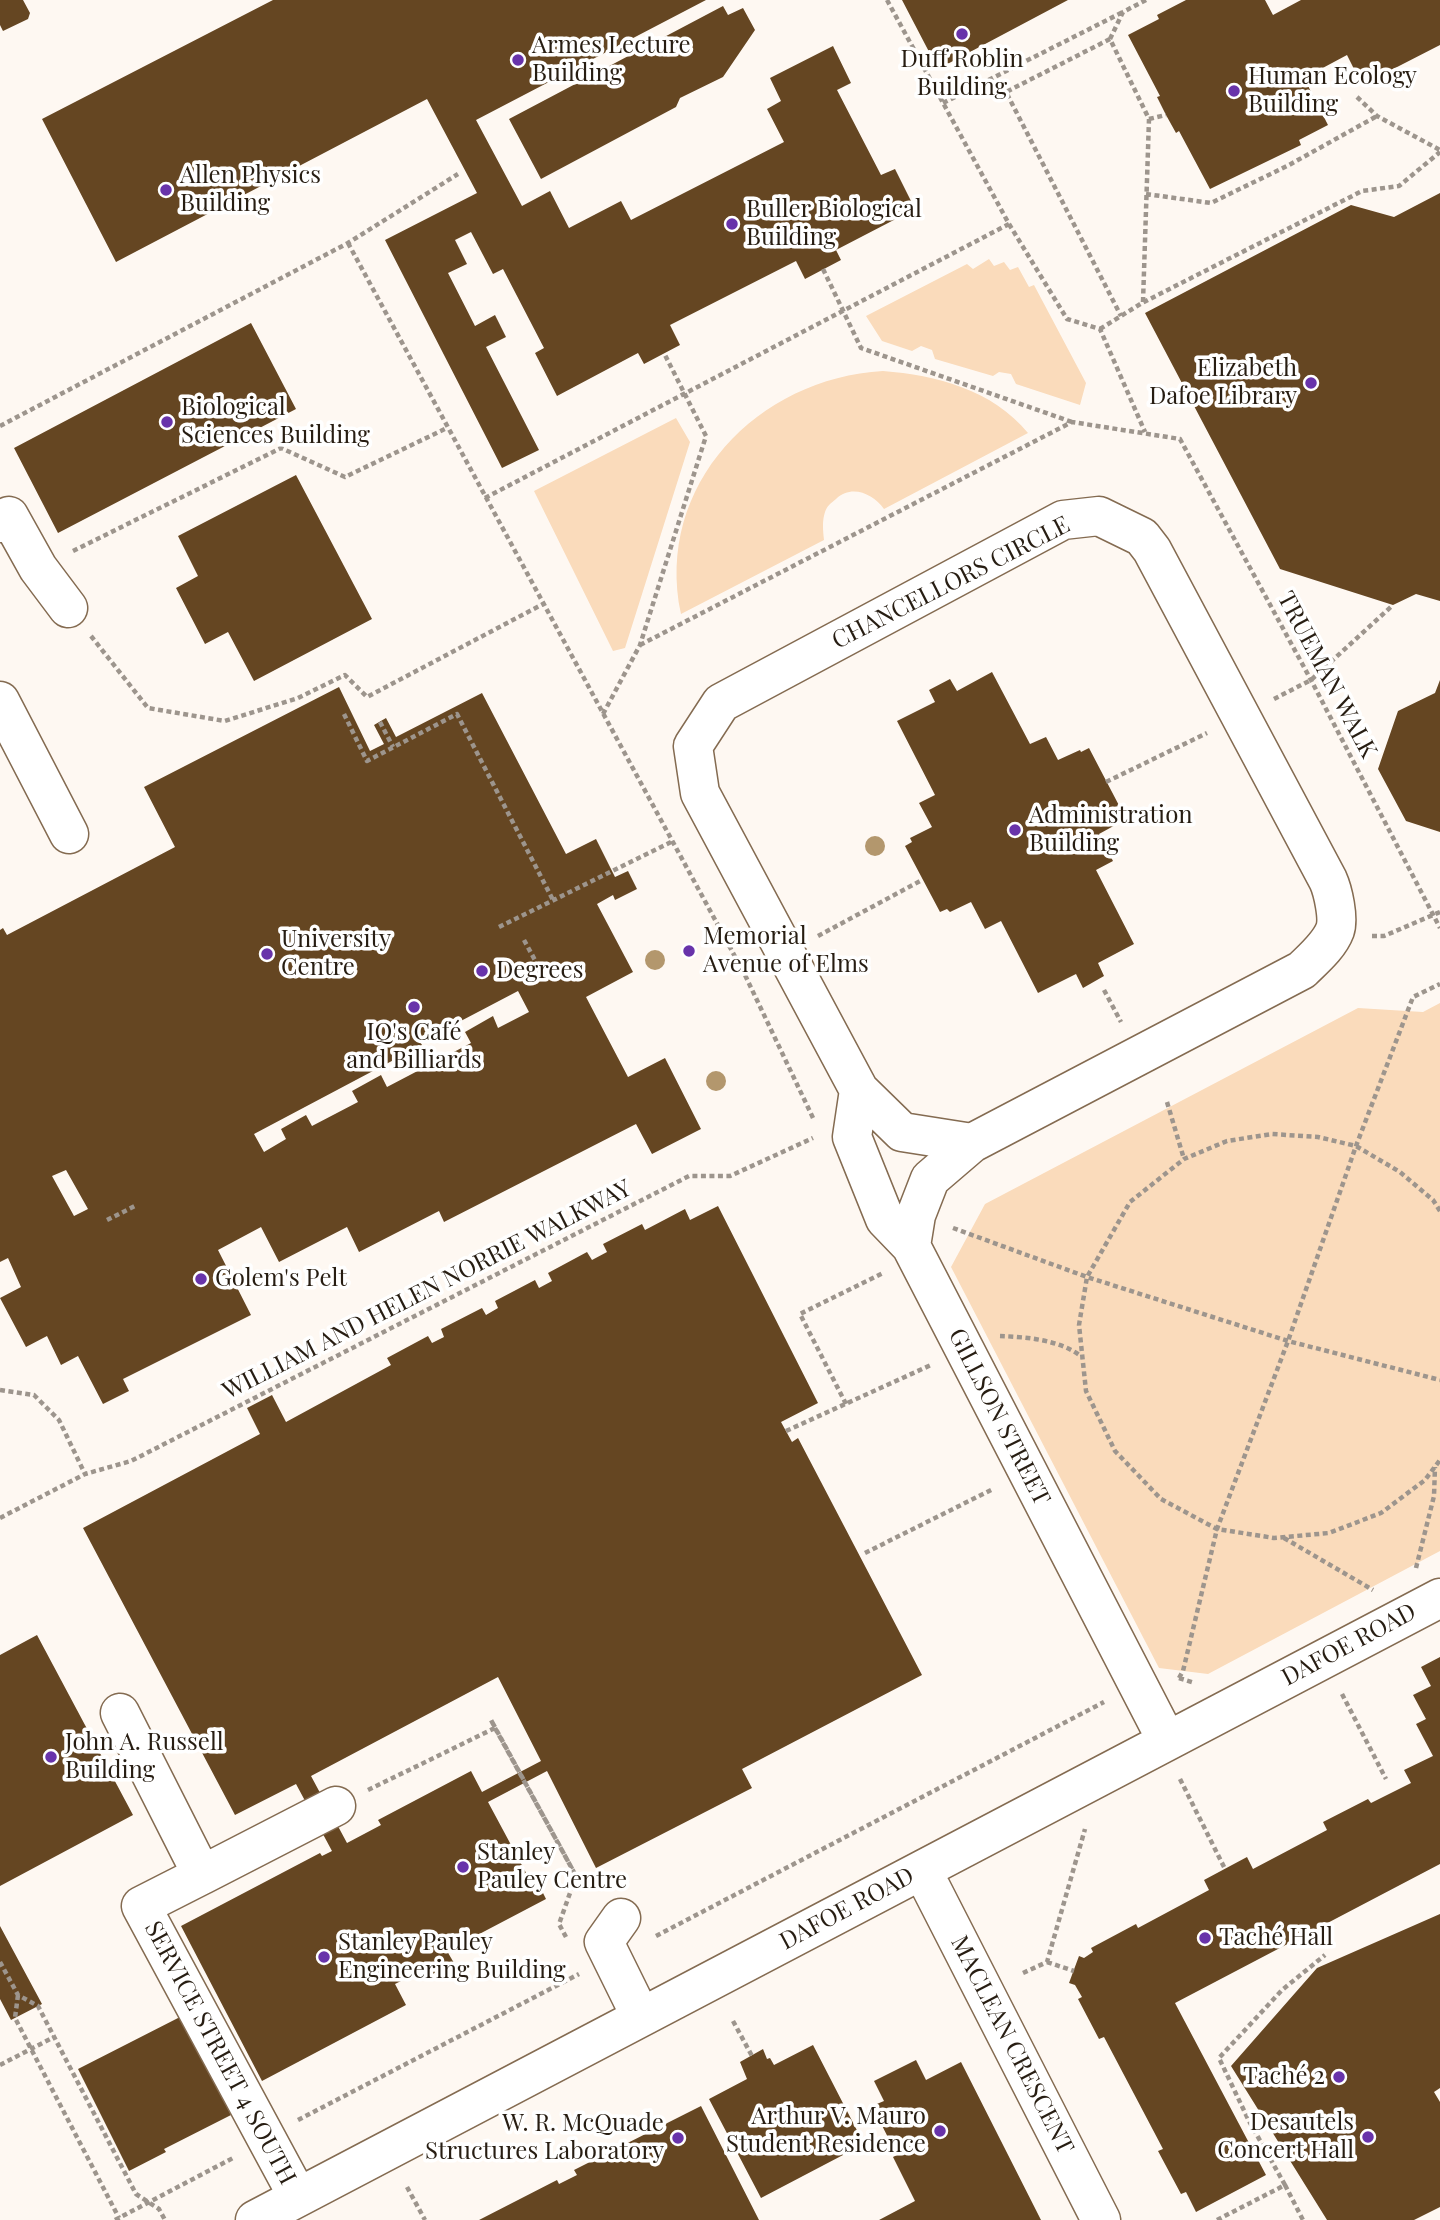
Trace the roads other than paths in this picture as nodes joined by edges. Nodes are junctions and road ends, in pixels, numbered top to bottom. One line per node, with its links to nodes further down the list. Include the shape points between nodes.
1 (0, 523): 2 (street, via 9,516 38,568)
2 (68, 608)
3 (0, 701): 4 (street)
4 (69, 834)
5 (859, 1090): 6 (street, CHANCELLORS CIRCLE, via 902,1132); 6 (street, CHANCELLORS CIRCLE, via 700,793 693,746 721,703 1063,520 1099,516 1143,537 1152,550 1328,880 1334,893 1335,929 1318,956 1302,970); 7 (street, GILLSON STREET, via 852,1137 885,1219)
6 (972, 1143): 7 (street, CHANCELLORS CIRCLE, via 930,1179)
7 (914, 1230): 10 (street, GILLSON STREET, via 1028,1472)
8 (1427, 1587): 10 (street, DAFOE ROAD)
9 (120, 1713): 13 (street)
10 (1173, 1758): 12 (street, DAFOE ROAD)
11 (336, 1806): 13 (street)
12 (922, 1870): 15 (street, DAFOE ROAD); 18 (street, MACLEAN CRESCENT)
13 (202, 1875): 16 (street, SERVICE STREET 4 SOUTH, via 141,1906)
14 (621, 1918): 15 (street, via 604,1942)
15 (641, 2017): 16 (street, DAFOE ROAD)
16 (298, 2197): 17 (street, DAFOE ROAD)
17 (255, 2220)
18 (1101, 2220)

